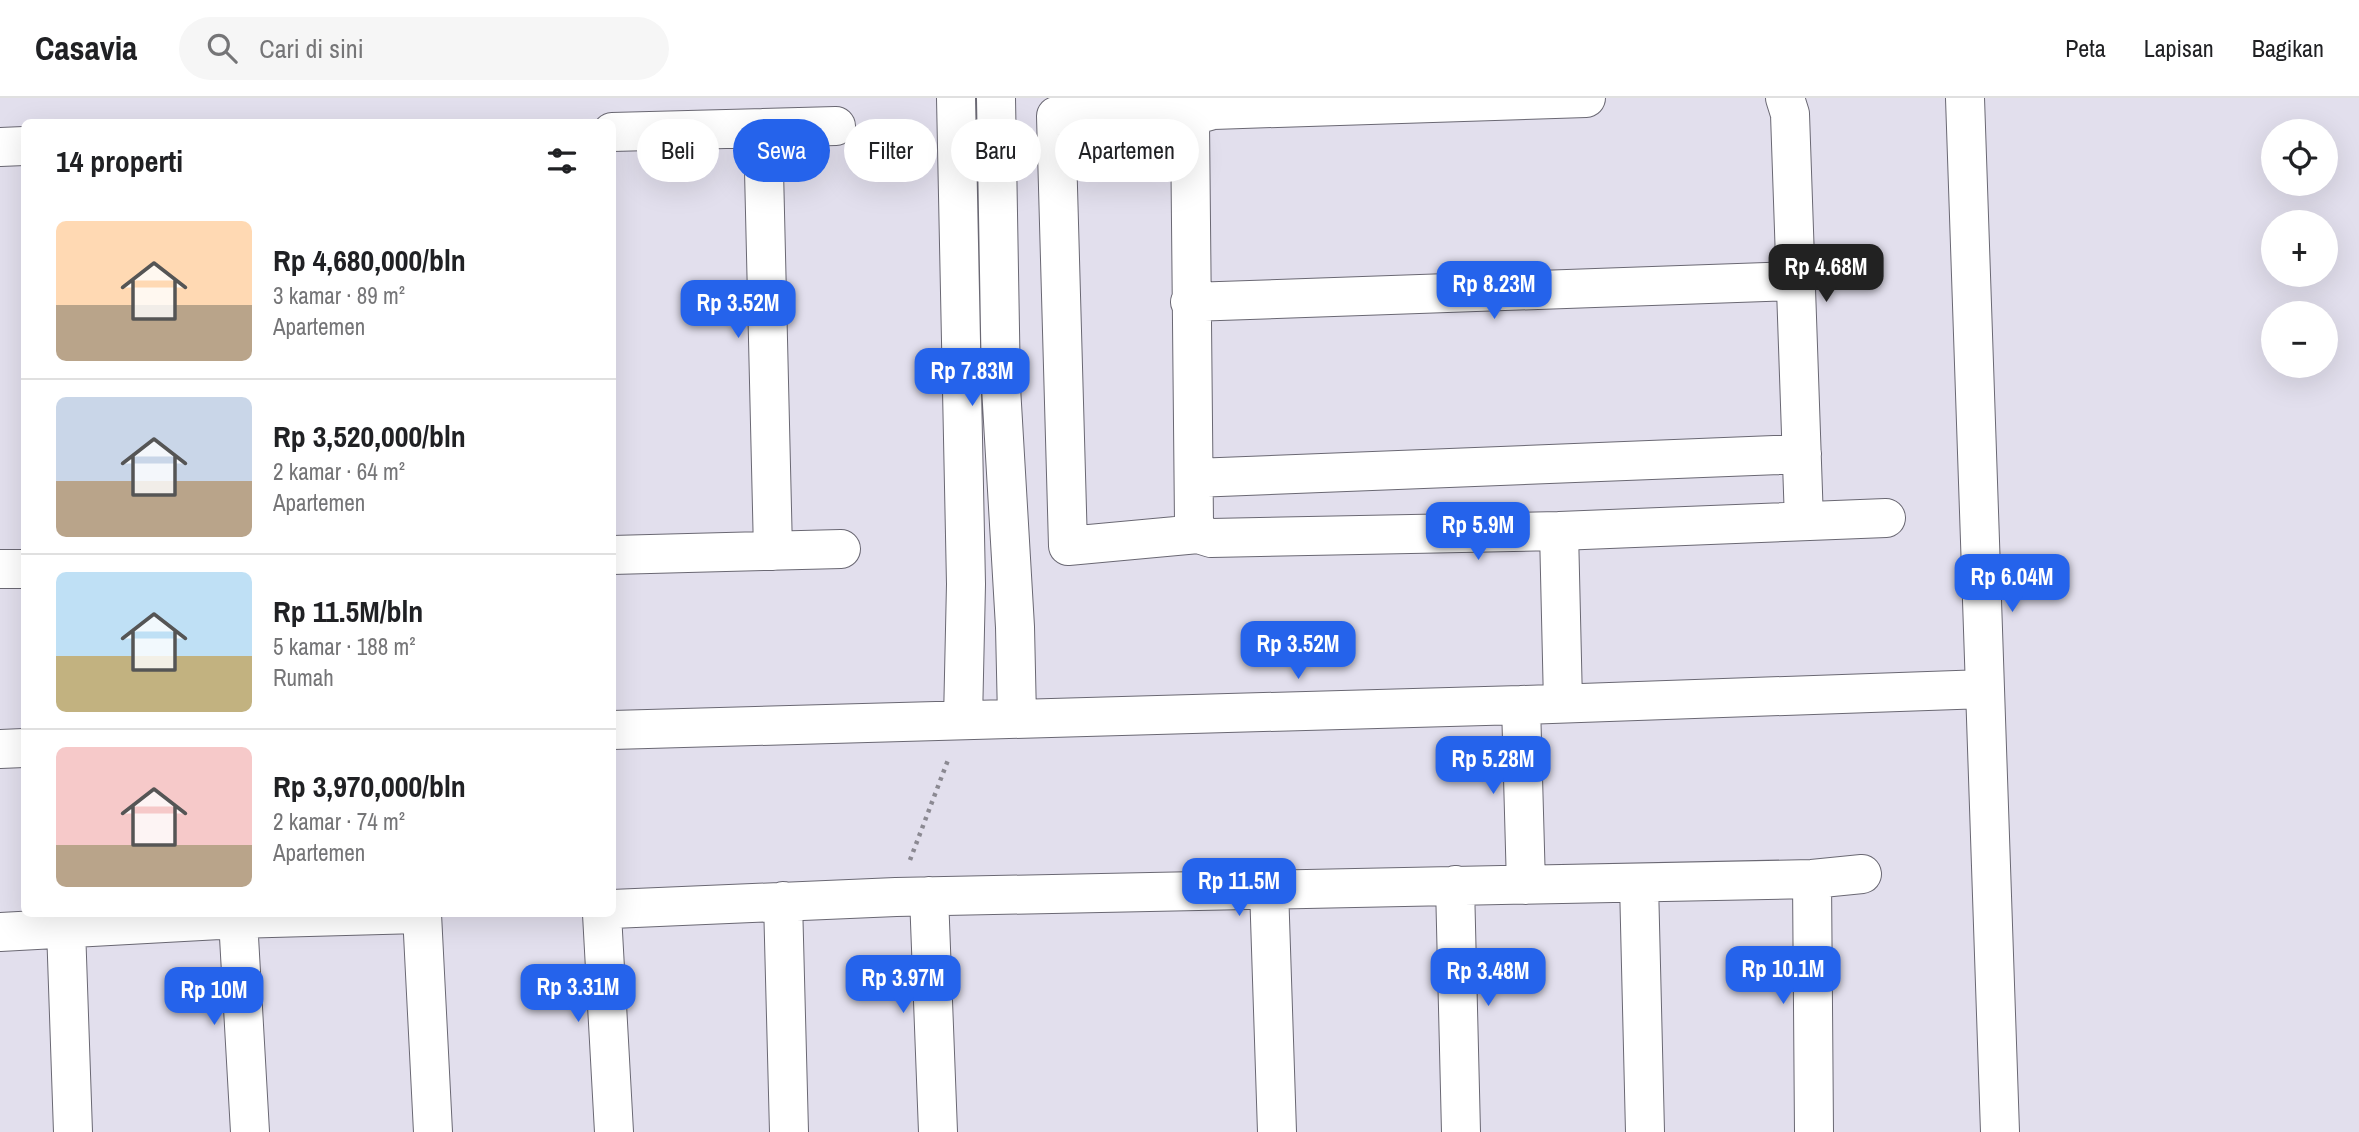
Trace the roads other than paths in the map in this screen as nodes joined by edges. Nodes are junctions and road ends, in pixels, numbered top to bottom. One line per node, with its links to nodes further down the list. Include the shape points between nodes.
1 (956, 98): 31 (street, via 966,584)
2 (996, 98): 30 (street, via 1001,387)
3 (1587, 98): 6 (street)
4 (1785, 98): 14 (street, via 1790,114)
5 (1965, 98): 27 (street)
6 (1199, 114): 15 (street, via 1190,122); 21 (street, via 1056,116 1068,546)
7 (830, 126): 8 (street)
8 (836, 126)
9 (733, 129): 10 (street)
10 (616, 132)
11 (21, 146): 12 (street)
12 (0, 147)
13 (764, 182): 23 (street)
14 (1796, 281): 15 (street); 16 (street)
15 (1190, 302): 17 (street)
16 (1801, 454): 17 (street); 19 (street)
17 (1194, 478): 21 (street)
18 (1886, 517): 19 (street)
19 (1804, 521): 20 (street)
20 (1559, 531): 21 (street, via 1211,538); 28 (street)
21 (1198, 534)
22 (841, 550): 23 (street)
23 (773, 551): 24 (street)
24 (616, 555)
25 (0, 569): 26 (street)
26 (21, 569)
27 (1985, 689): 28 (street); 60 (street)
28 (1563, 703): 29 (street)
29 (1521, 705): 30 (street); 39 (street)
30 (1017, 717): 31 (street)
31 (963, 720): 32 (street)
32 (616, 730)
33 (21, 748): 34 (street)
34 (0, 749)
35 (1862, 874): 36 (street)
36 (1812, 879): 37 (street); 59 (street)
37 (1639, 883): 39 (street); 58 (street)
38 (1455, 885): 39 (street); 40 (street); 57 (street)
39 (1527, 885)
40 (1269, 888): 41 (street); 56 (street)
41 (912, 897): 42 (street); 55 (street)
42 (783, 901): 43 (street); 54 (street)
43 (616, 909)
44 (312, 917): 47 (street)
45 (421, 917): 52 (street)
46 (603, 917): 53 (street)
47 (239, 919): 48 (street); 51 (street)
48 (66, 928): 49 (street); 50 (street)
49 (0, 932)
50 (73, 1132)
51 (250, 1132)
52 (433, 1132)
53 (614, 1132)
54 (789, 1132)
55 (938, 1132)
56 (1278, 1132)
57 (1461, 1132)
58 (1645, 1132)
59 (1814, 1132)
60 (2000, 1132)

